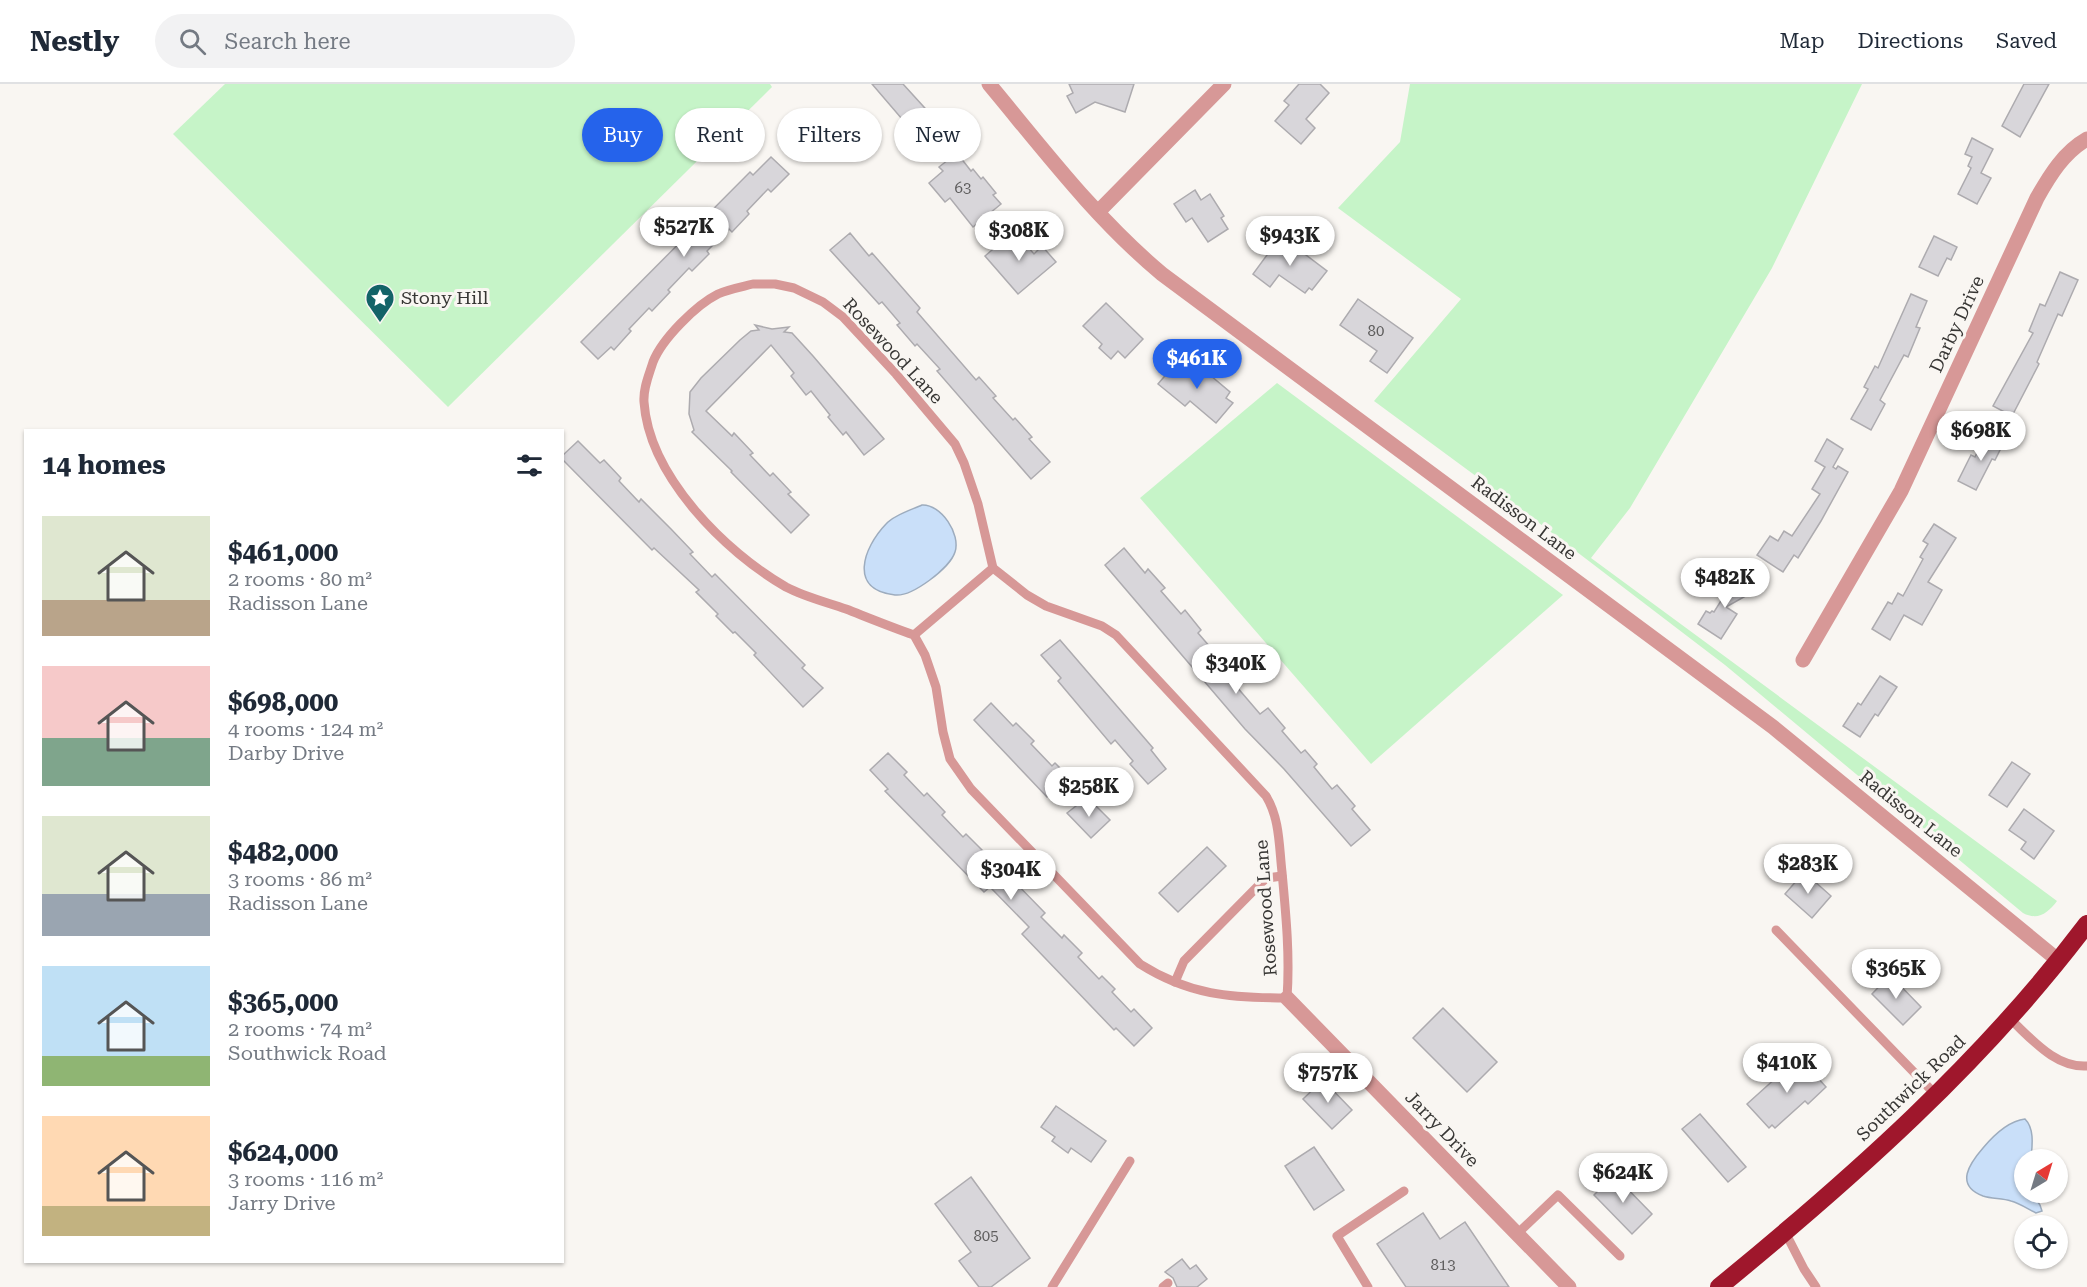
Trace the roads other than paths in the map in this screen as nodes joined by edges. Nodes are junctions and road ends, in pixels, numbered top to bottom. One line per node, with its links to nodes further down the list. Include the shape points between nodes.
1 (989, 84): 4 (street, Radisson Lane)
2 (1224, 84): 4 (street)
3 (2087, 140): 7 (street, Darby Drive, via 2064,158 2037,198 1901,491)
4 (1098, 212): 11 (street, Radisson Lane, via 1162,274 1773,727)
5 (993, 568): 6 (lane); 6 (lane, Rosewood Lane, via 978,504 955,444 843,317 805,292 775,284 729,289 707,300 671,334 646,383 648,431 668,475 703,519 771,577 807,596); 8 (lane, Rosewood Lane, via 1046,606 1102,626 1130,648 1266,796 1277,825)
6 (914, 635): 12 (lane, Rosewood Lane, via 936,687 950,759 971,789 1140,964)
7 (1803, 660)
8 (1282, 876): 12 (lane, via 1262,882 1185,961); 13 (lane, Rosewood Lane)
9 (2087, 924): 11 (highway, Southwick Road)
10 (1776, 930): 16 (lane)
11 (2059, 961): 14 (highway, Southwick Road)
12 (1175, 982): 13 (lane, Rosewood Lane, via 1222,996)
13 (1287, 998): 20 (street, Jarry Drive)
14 (2010, 1019): 15 (lane, via 2058,1060); 16 (highway, Southwick Road)
15 (2087, 1066)
16 (1936, 1095): 19 (highway, Southwick Road)
17 (1130, 1161): 22 (lane)
18 (1404, 1191): 23 (lane, via 1337,1236)
19 (1785, 1232): 25 (highway, Southwick Road); 26 (lane)
20 (1517, 1234): 21 (lane, via 1558,1195); 24 (street, Jarry Drive)
21 (1620, 1256)
22 (1052, 1287)
23 (1368, 1287)
24 (1569, 1287)
25 (1719, 1287)
26 (1816, 1287)

